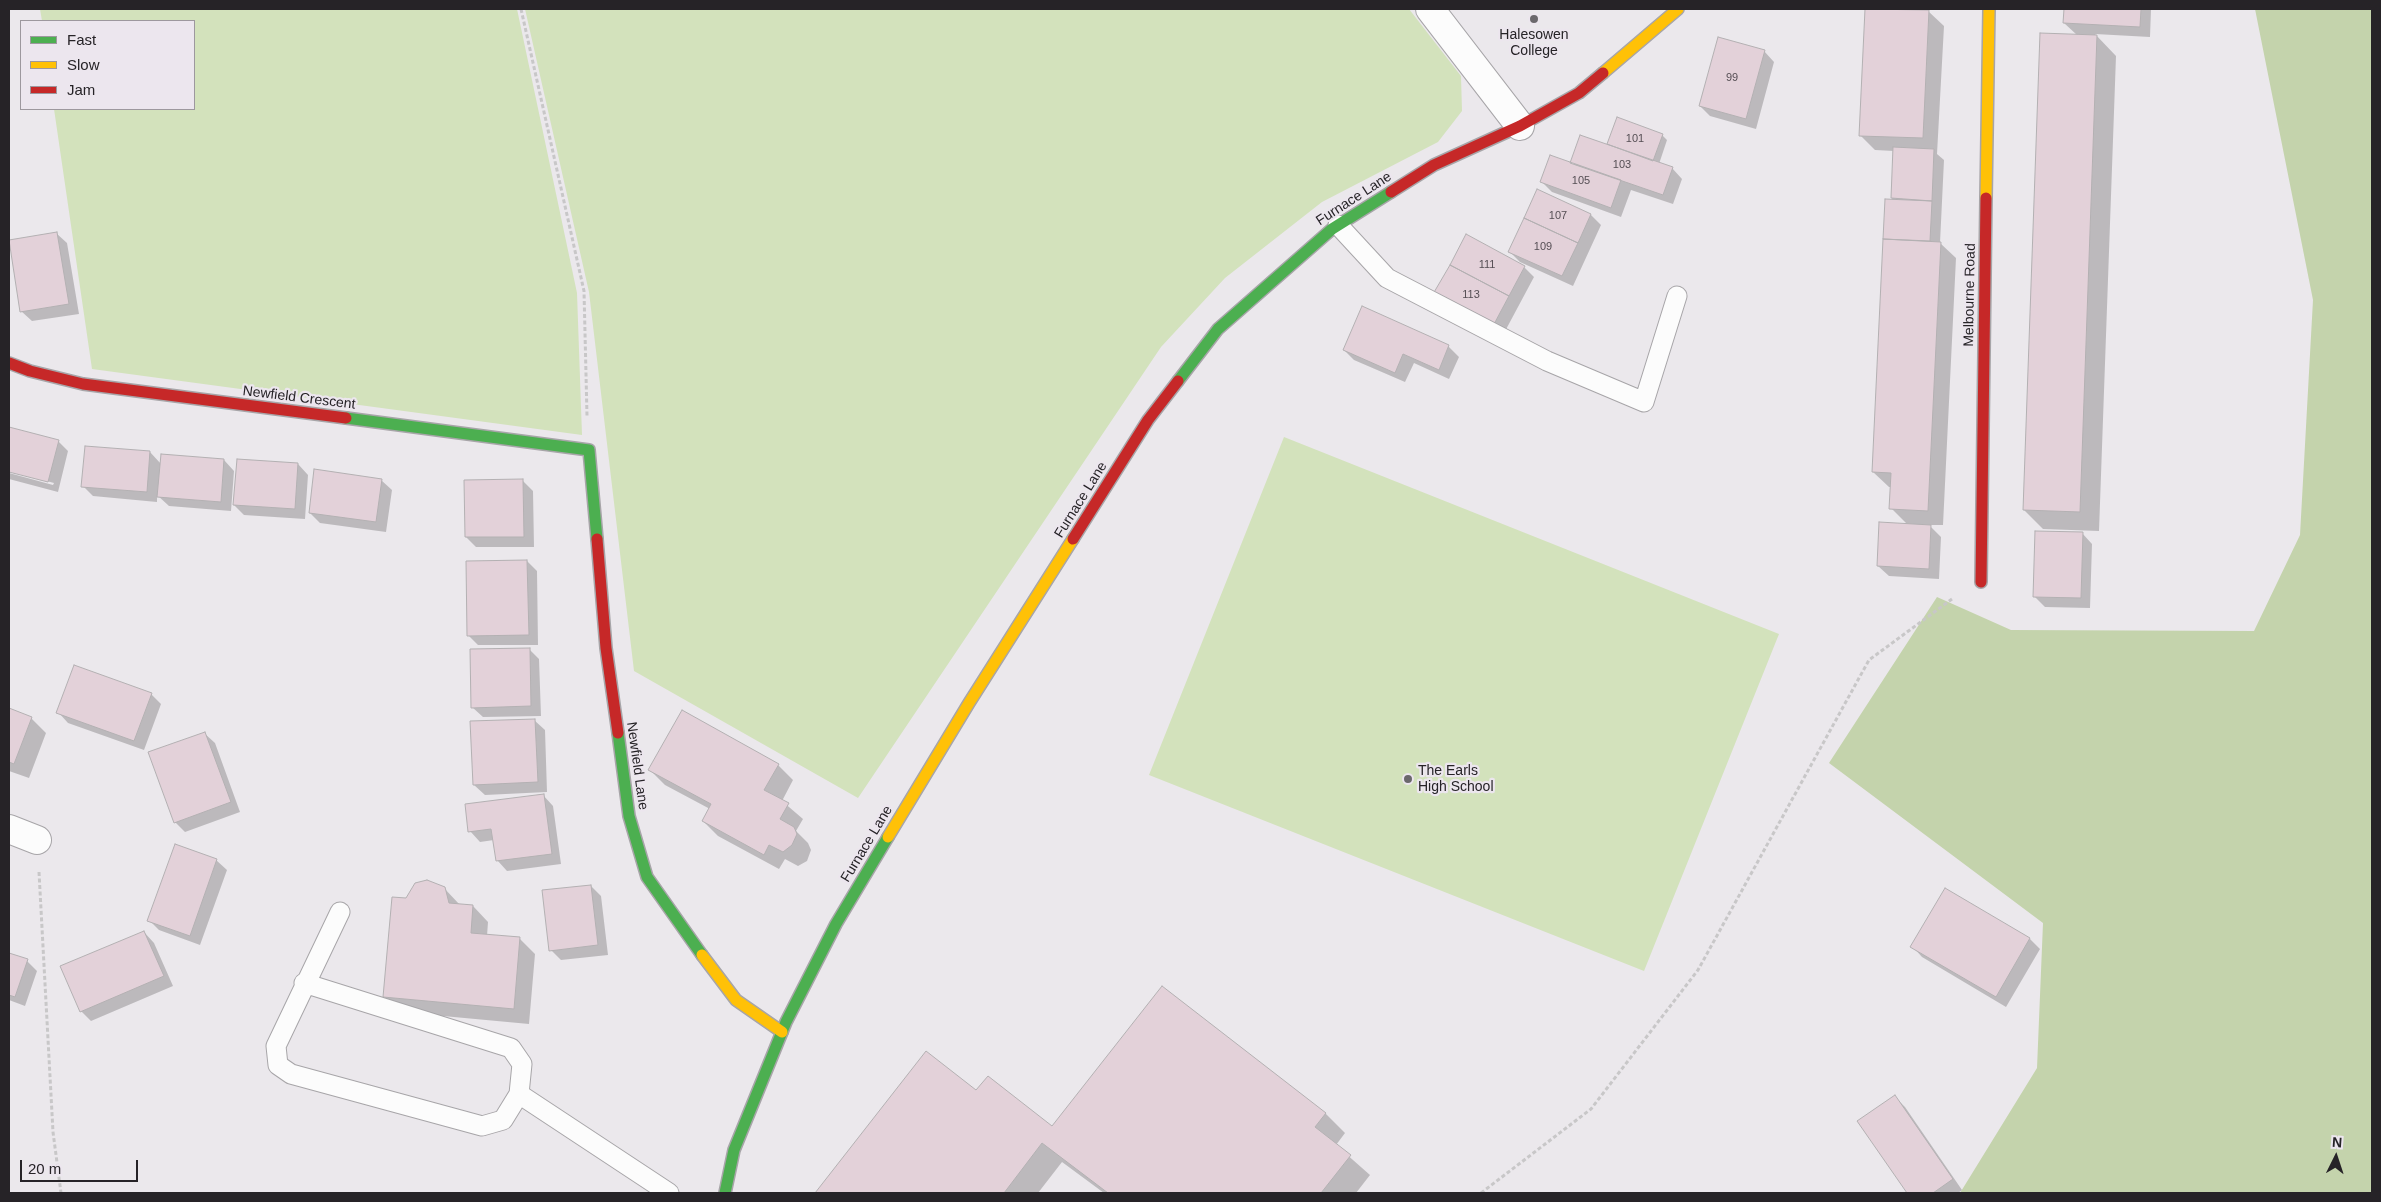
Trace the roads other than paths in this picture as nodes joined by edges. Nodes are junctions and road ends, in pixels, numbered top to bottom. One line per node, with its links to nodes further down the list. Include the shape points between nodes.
1 (1430, 9): 4 (street)
2 (1678, 9): 4 (street, Furnace Lane, via 1579,92)
3 (1988, 9): 9 (street, Melbourne Road)
4 (1520, 126): 5 (street, Furnace Lane, via 1434,165)
5 (1338, 225): 6 (lane, via 1387,278 1547,361 1644,402); 14 (street, Furnace Lane, via 1218,328 1148,420 969,703 840,918)
6 (1677, 296)
7 (9, 363): 8 (street, Newfield Crescent, via 30,372 83,384)
8 (588, 450): 14 (street, Newfield Lane, via 606,648 624,787 647,877 736,1000)
9 (1981, 582)
10 (9, 829): 11 (street)
11 (37, 840)
12 (340, 912): 13 (lane)
13 (304, 983): 15 (lane, via 511,1048 522,1064); 15 (lane, via 276,1046 278,1065 291,1074 482,1126 503,1120)
14 (782, 1032): 17 (street, Furnace Lane, via 734,1150)
15 (519, 1094): 16 (lane)
16 (669, 1193)
17 (725, 1193)

